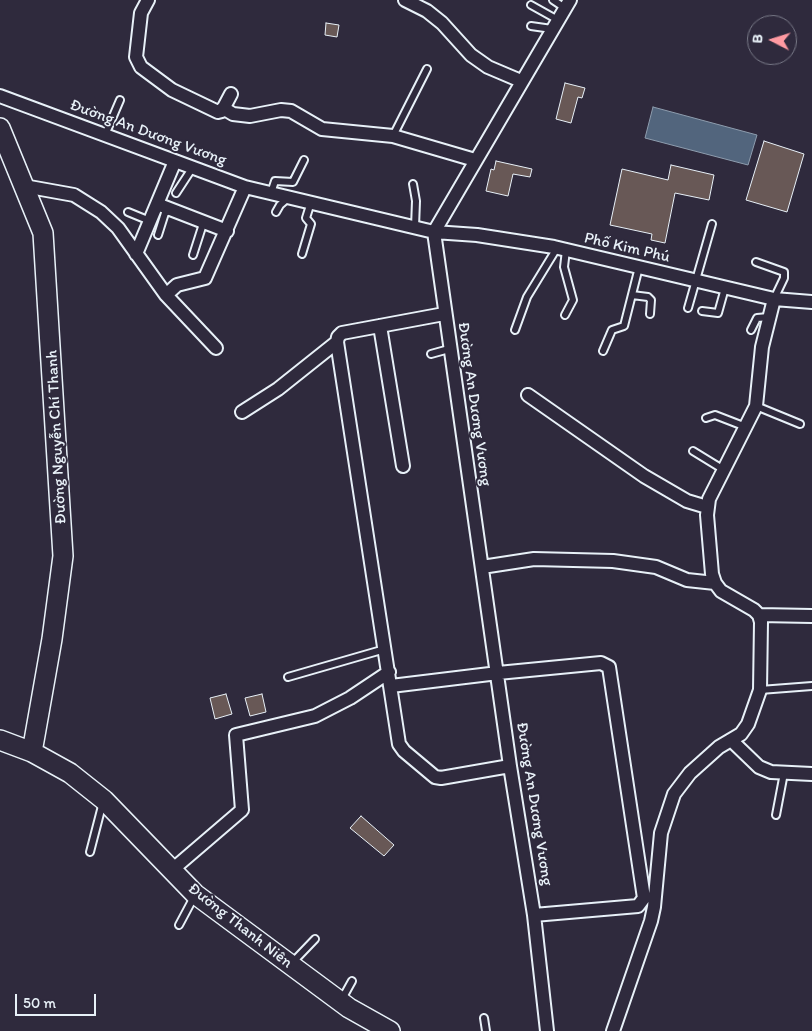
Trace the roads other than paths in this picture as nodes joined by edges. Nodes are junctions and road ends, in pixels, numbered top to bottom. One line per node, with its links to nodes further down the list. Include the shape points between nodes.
1 (148, 0): 13 (street, via 142,13 138,62 172,90 218,112)
2 (405, 0): 9 (street, via 442,23 470,55)
3 (553, 0): 4 (lane)
4 (568, 4): 6 (street)
5 (531, 5): 6 (lane)
6 (555, 25): 7 (lane); 9 (street)
7 (531, 26)
8 (427, 69): 16 (lane)
9 (520, 82): 19 (street)
10 (231, 94): 13 (street)
11 (0, 96): 15 (street, Đường An Dương Vương)
12 (120, 100): 15 (lane)
13 (223, 108): 16 (street, via 233,114 250,116 291,111 322,130)
14 (0, 128): 22 (street, Đường Nguyễn Chí Thanh)
15 (106, 134): 17 (street, Đường An Dương Vương)
16 (393, 136): 19 (street)
17 (175, 160): 20 (street, Đường An Dương Vương); 28 (street)
18 (304, 160): 25 (lane, via 294,182 275,181)
19 (475, 160): 37 (street)
20 (193, 167): 23 (street, Đường An Dương Vương); 24 (lane)
21 (413, 184): 35 (lane)
22 (24, 186): 40 (street, via 74,195 101,212 118,228); 88 (street, Đường Nguyễn Chí Thanh, via 43,233 45,250 63,556)
23 (245, 187): 25 (street, Đường An Dương Vương); 36 (street)
24 (176, 193)
25 (271, 193): 26 (street, Đường An Dương Vương)
26 (288, 197): 27 (street, Đường An Dương Vương); 31 (lane)
27 (311, 202): 35 (street, Đường An Dương Vương); 41 (lane, via 306,218 311,224)
28 (158, 204): 29 (street); 33 (street)
29 (172, 209): 32 (street); 38 (lane, via 165,213)
30 (128, 212): 33 (lane)
31 (276, 212)
32 (200, 220): 36 (street); 42 (lane, via 202,227)
33 (150, 221): 40 (street)
34 (712, 224): 45 (lane)
35 (415, 227): 37 (street, Đường An Dương Vương)
36 (227, 231): 48 (street, via 205,278 177,285)
37 (434, 232): 39 (street, Phố Kim Phú); 53 (street, Đường An Dương Vương)
38 (158, 235)
39 (561, 249): 44 (street, Phố Kim Phú); 55 (lane, via 572,300); 58 (lane, via 527,296)
40 (136, 254): 48 (street)
41 (302, 254)
42 (193, 255)
43 (756, 262): 49 (lane, via 784,272)
44 (639, 267): 45 (street, Phố Kim Phú); 47 (lane)
45 (696, 281): 46 (street, Phố Kim Phú); 51 (lane)
46 (725, 288): 49 (street, Phố Kim Phú); 52 (lane, via 718,313)
47 (632, 295): 54 (lane, via 651,300); 63 (lane, via 624,326 612,330)
48 (166, 296): 61 (street)
49 (774, 299): 50 (street, Phố Kim Phú); 56 (street)
50 (812, 302)
51 (688, 308)
52 (702, 310)
53 (444, 314): 57 (street); 62 (street, Đường An Dương Vương)
54 (650, 314)
55 (565, 315)
56 (769, 317): 59 (lane, via 757,318); 66 (street, via 762,347)
57 (380, 326): 60 (street, via 342,333); 72 (street)
58 (515, 330)
59 (751, 330)
60 (338, 342): 67 (street, via 278,389); 79 (street)
61 (216, 348)
62 (450, 349): 64 (lane); 75 (street, Đường An Dương Vương)
63 (603, 351)
64 (431, 354)
65 (528, 395): 74 (street, via 644,476 687,501)
66 (756, 406): 69 (lane); 70 (street)
67 (242, 412)
68 (706, 418): 70 (lane, via 715,415)
69 (800, 424)
70 (747, 427): 73 (street)
71 (693, 451): 73 (lane)
72 (403, 466)
73 (724, 470): 74 (street)
74 (707, 507): 76 (street)
75 (482, 567): 76 (street, via 534,559 614,561 656,567 687,580); 81 (street, Đường An Dương Vương)
76 (715, 583): 77 (street, via 721,591)
77 (759, 615): 78 (street); 85 (street)
78 (812, 616)
79 (385, 649): 80 (street); 82 (lane)
80 (389, 672): 83 (street); 95 (street, via 315,716 236,735 242,810)
81 (498, 672): 83 (street); 89 (street, Đường An Dương Vương); 97 (street, via 604,663 609,667 612,680 644,898 638,906)
82 (288, 677)
83 (391, 686): 89 (street, via 399,744 431,775 441,778)
84 (812, 686): 85 (lane)
85 (760, 690): 87 (street, via 748,724)
86 (0, 740): 88 (street, Đường Thanh Niên)
87 (732, 741): 90 (street, via 758,767); 107 (street, via 690,773 674,794 661,833 651,920)
88 (32, 752): 92 (street, Đường Thanh Niên, via 70,773)
89 (510, 766): 97 (street, Đường An Dương Vương)
90 (784, 772): 91 (street); 93 (lane)
91 (812, 774)
92 (104, 800): 94 (lane); 95 (street, Đường Thanh Niên)
93 (776, 815)
94 (90, 852)
95 (172, 870): 96 (street, Đường Thanh Niên)
96 (195, 894): 98 (lane); 100 (street, Đường Thanh Niên)
97 (534, 915): 106 (street, Đường An Dương Vương)
98 (179, 925)
99 (315, 939): 100 (lane)
100 (290, 965): 102 (street, Đường Thanh Niên)
101 (352, 981): 102 (lane)
102 (340, 1002): 104 (street, Đường Thanh Niên)
103 (484, 1018): 105 (lane)
104 (390, 1031)
105 (486, 1031)
106 (547, 1031)
107 (613, 1031)

